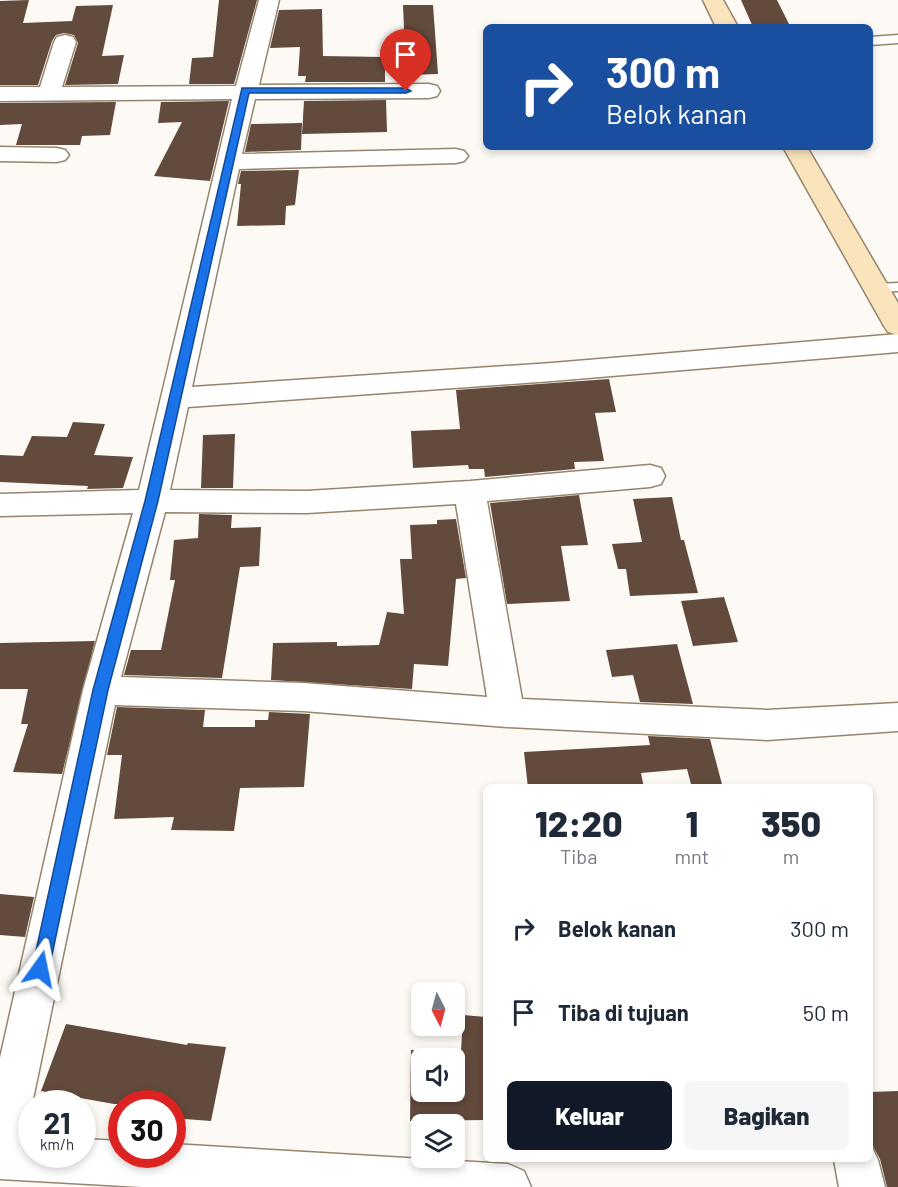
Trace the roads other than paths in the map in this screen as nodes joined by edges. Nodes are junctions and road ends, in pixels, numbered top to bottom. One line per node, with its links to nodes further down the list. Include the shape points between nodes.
1 (269, 0): 7 (street)
2 (712, 0): 3 (street)
3 (726, 24)
4 (898, 39): 5 (lane)
5 (873, 41)
6 (65, 42): 9 (street)
7 (245, 90): 8 (street); 9 (street); 15 (street)
8 (429, 91)
9 (49, 93): 10 (street)
10 (0, 94)
11 (797, 150): 16 (street)
12 (0, 154): 13 (street)
13 (57, 155)
14 (456, 156): 15 (street)
15 (228, 162): 19 (street)
16 (887, 287): 17 (street)
17 (898, 326)
18 (898, 343): 19 (street)
19 (174, 398): 22 (street)
20 (650, 476): 21 (street)
21 (470, 492): 22 (street, via 307,502); 25 (street)
22 (152, 501): 23 (street); 24 (street)
23 (0, 505)
24 (100, 690): 25 (street, via 303,697); 27 (street)
25 (507, 713): 26 (street, via 767,725)
26 (898, 717)
27 (0, 1156): 29 (street)
28 (856, 1162): 30 (street)
29 (508, 1187)
30 (862, 1187)

